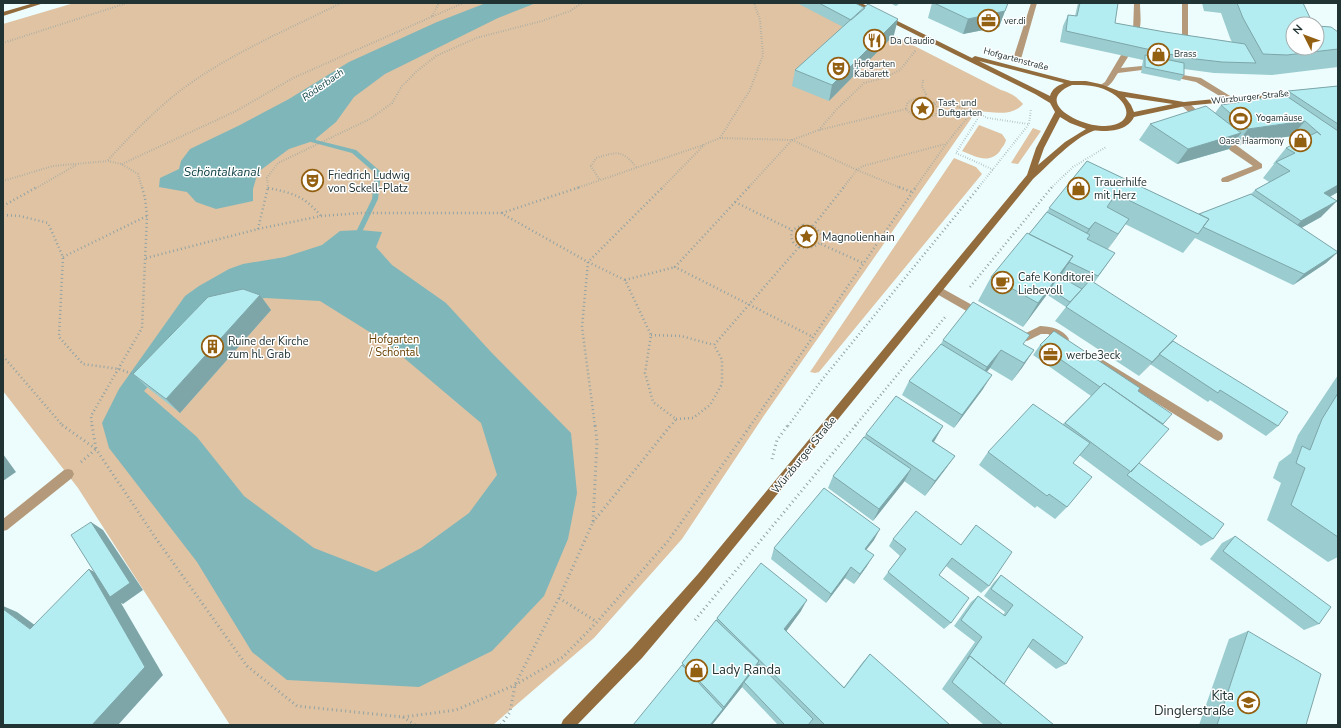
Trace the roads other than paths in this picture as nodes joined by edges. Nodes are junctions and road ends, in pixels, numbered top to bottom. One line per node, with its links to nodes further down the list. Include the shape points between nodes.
1 (42, 3): 6 (main road)
2 (856, 3): 9 (main road, Hofgartenstraße)
3 (1034, 3): 11 (street)
4 (1137, 3): 7 (street, via 1140,33)
5 (1185, 3): 8 (street, via 1185,42)
6 (3, 14)
7 (1131, 38)
8 (1171, 39)
9 (956, 53): 15 (main road, Hofgartenstraße); 20 (main road, Hofgartenstraße)
10 (1124, 57): 13 (street)
11 (1017, 59)
12 (1142, 68): 13 (street)
13 (1116, 71): 16 (street, via 1108,83)
14 (1180, 76): 19 (street, via 1198,80)
15 (1071, 83): 16 (main road, Hofgartenstraße); 20 (main road, via 1056,90)
16 (1102, 86): 18 (main road, Hofgartenstraße)
17 (1307, 92): 19 (main road, Würzburger Straße)
18 (1116, 93): 21 (main road, Würzburger Straße); 23 (main road, via 1128,104)
19 (1231, 99): 21 (main road, Würzburger Straße)
20 (1052, 101): 22 (main road)
21 (1185, 104): 23 (main road, Würzburger Straße); 26 (street, via 1234,149 1259,166)
22 (1059, 112): 24 (main road, via 1074,122); 25 (main road, Würzburger Straße, via 1040,148)
23 (1131, 116): 24 (main road, via 1128,121 1114,128)
24 (1093, 128): 25 (main road, Würzburger Straße, via 1057,152)
25 (1030, 177): 27 (main road, Würzburger Straße)
26 (1225, 180)
27 (938, 290): 28 (street); 35 (main road, Würzburger Straße, via 702,578 637,653)
28 (991, 320)
29 (1010, 331): 30 (street, via 1027,337 1040,330 1050,330)
30 (1070, 343)
31 (1097, 360): 32 (street)
32 (1218, 436)
33 (68, 474): 34 (street)
34 (3, 526)
35 (568, 725)

